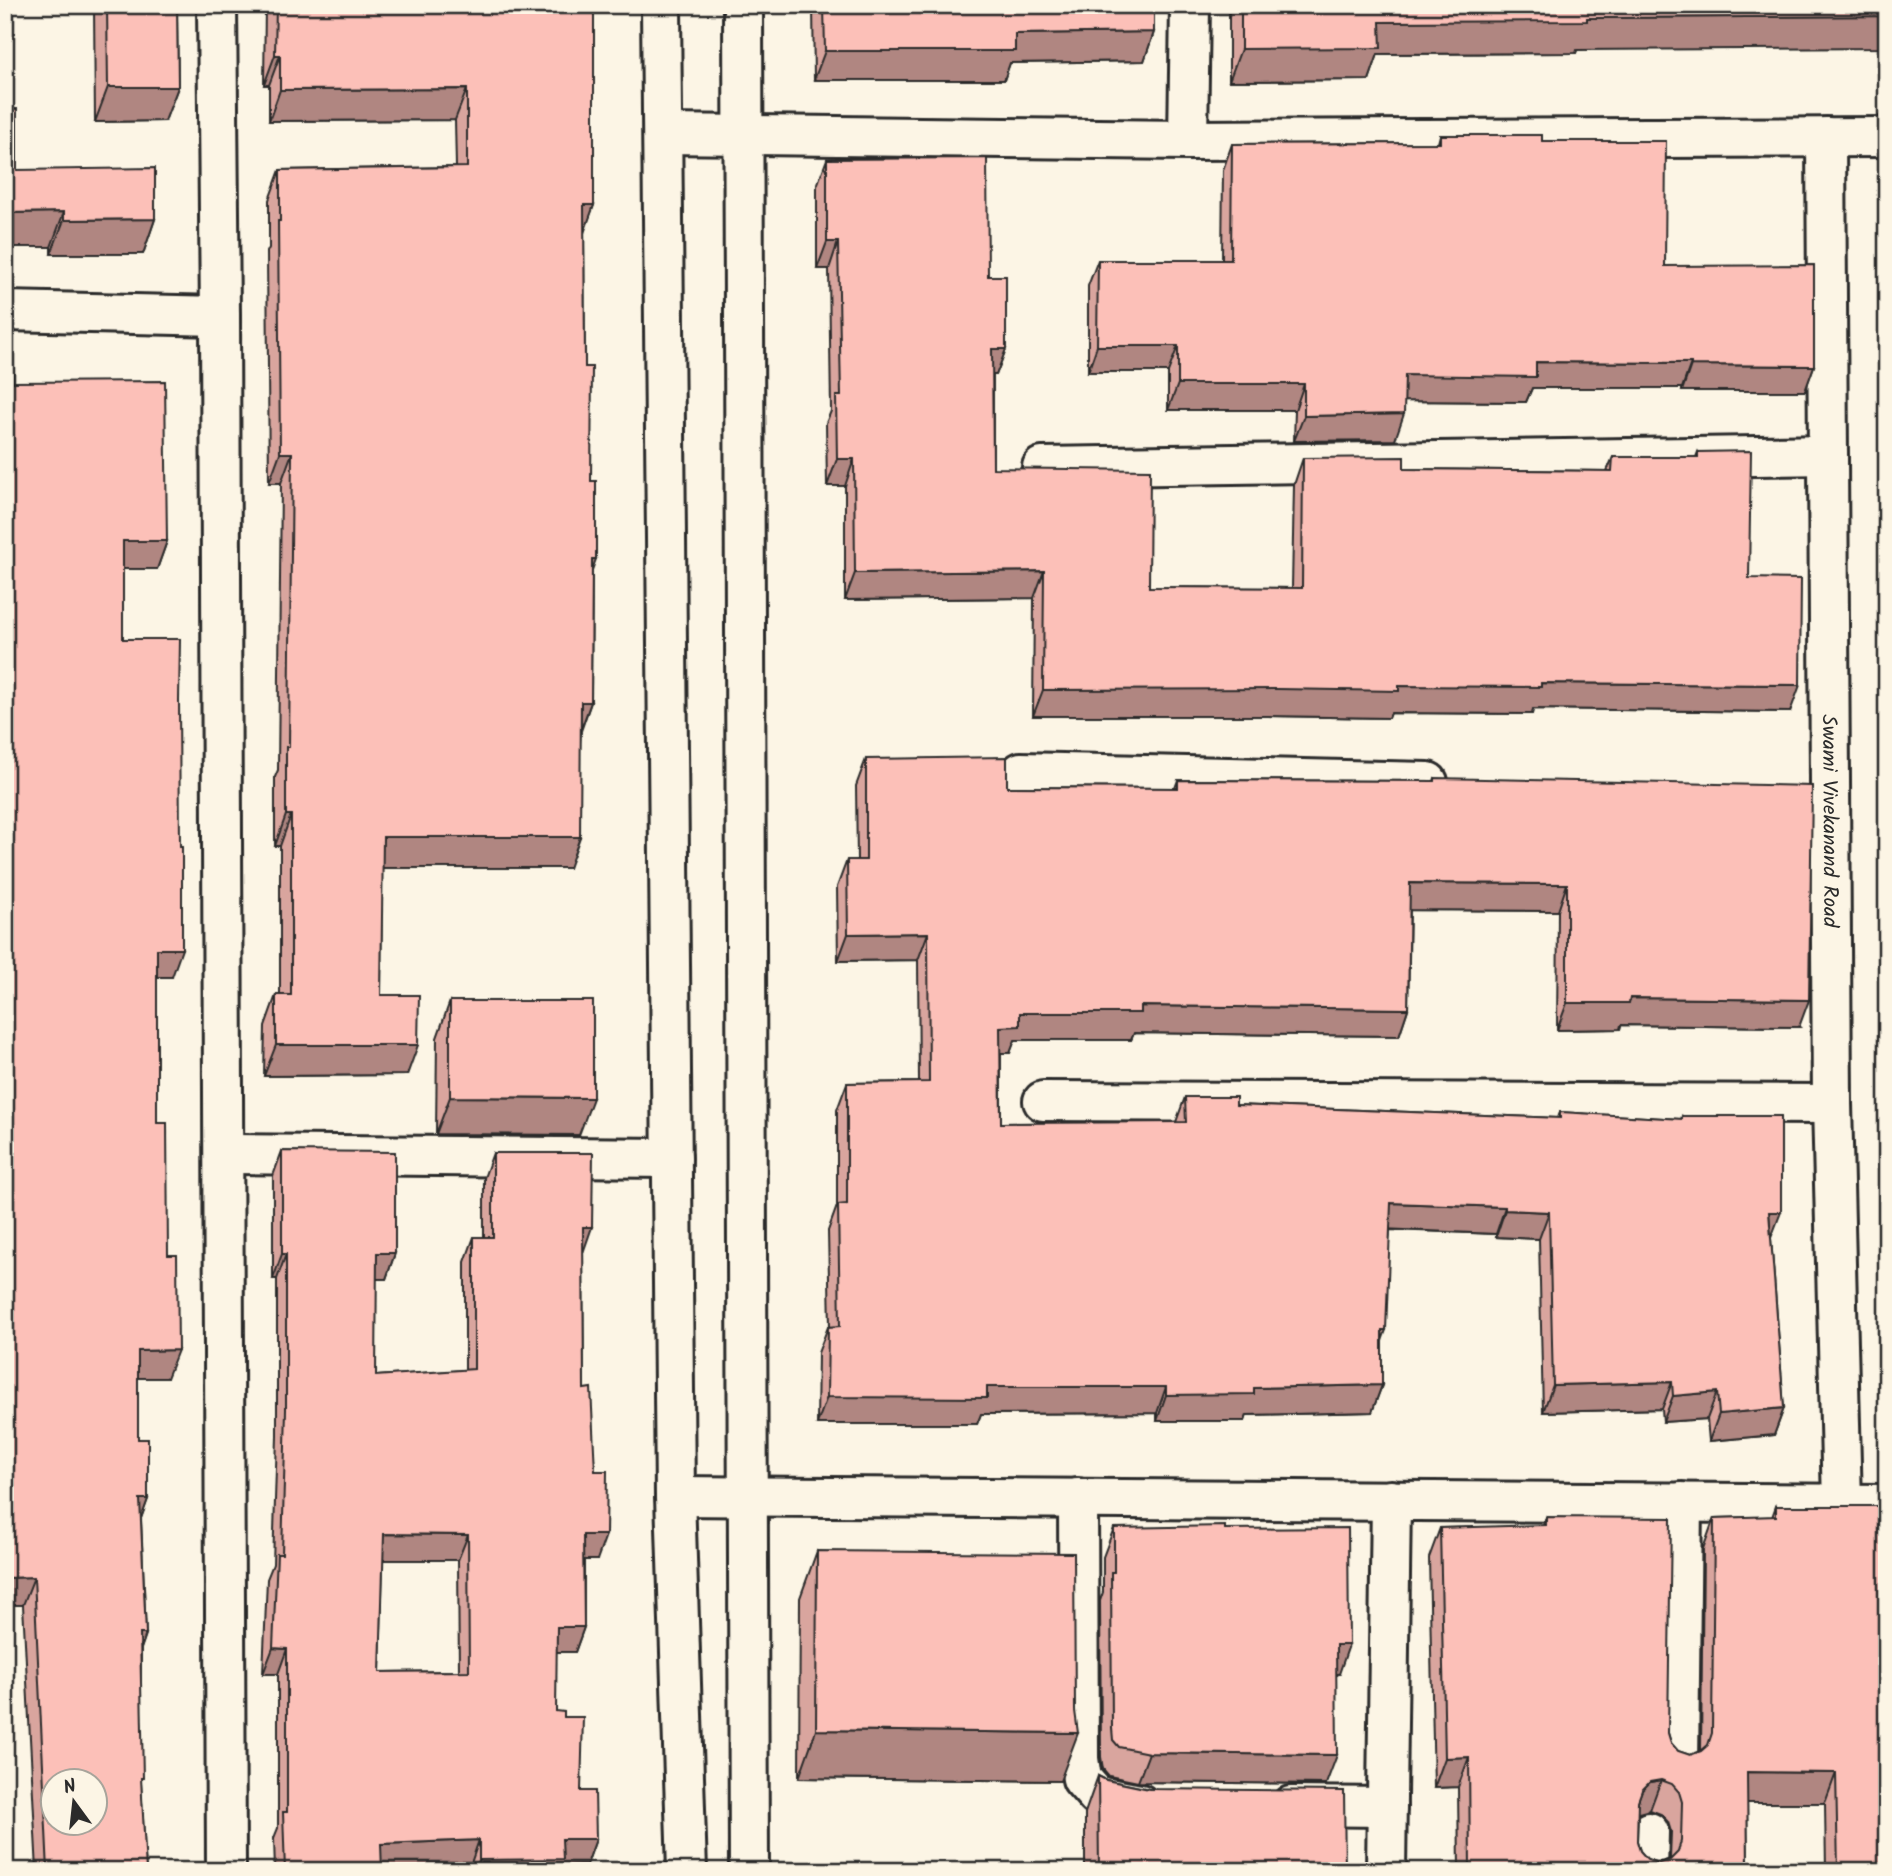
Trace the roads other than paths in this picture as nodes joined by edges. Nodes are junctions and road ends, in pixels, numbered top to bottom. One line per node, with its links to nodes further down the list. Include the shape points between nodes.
1 (217, 5): 11 (street)
2 (662, 5): 5 (street)
3 (743, 5): 6 (street)
4 (1190, 5): 9 (street)
5 (663, 134): 6 (street); 19 (street)
6 (744, 136): 9 (street); 21 (street)
7 (1887, 136): 8 (street)
8 (1826, 137): 9 (street); 12 (street, Swami Vivekanand Road)
9 (1188, 140)
10 (5, 311): 11 (street)
11 (220, 316): 18 (street)
12 (1828, 456): 13 (street); 17 (street, Swami Vivekanand Road, via 1817,792)
13 (1042, 467)
14 (1021, 772): 15 (street)
15 (1468, 783)
16 (1043, 1101): 17 (street)
17 (1832, 1104): 25 (street, Swami Vivekanand Road)
18 (224, 1154): 19 (street); 32 (street)
19 (672, 1158): 20 (street)
20 (675, 1496): 21 (street); 33 (street)
21 (748, 1496): 22 (street); 34 (street)
22 (1078, 1498): 23 (street); 28 (street, via 1082,1779 1097,1796 1136,1804)
23 (1391, 1500): 24 (street); 30 (street)
24 (1682, 1502): 25 (street); 27 (street)
25 (1842, 1504): 26 (street)
26 (1887, 1504)
27 (1679, 1763)
28 (1178, 1804)
29 (1261, 1805): 30 (street)
30 (1387, 1807): 35 (street)
31 (1649, 1832): 36 (street)
32 (226, 1871)
33 (687, 1871)
34 (749, 1871)
35 (1386, 1871)
36 (1648, 1871)

